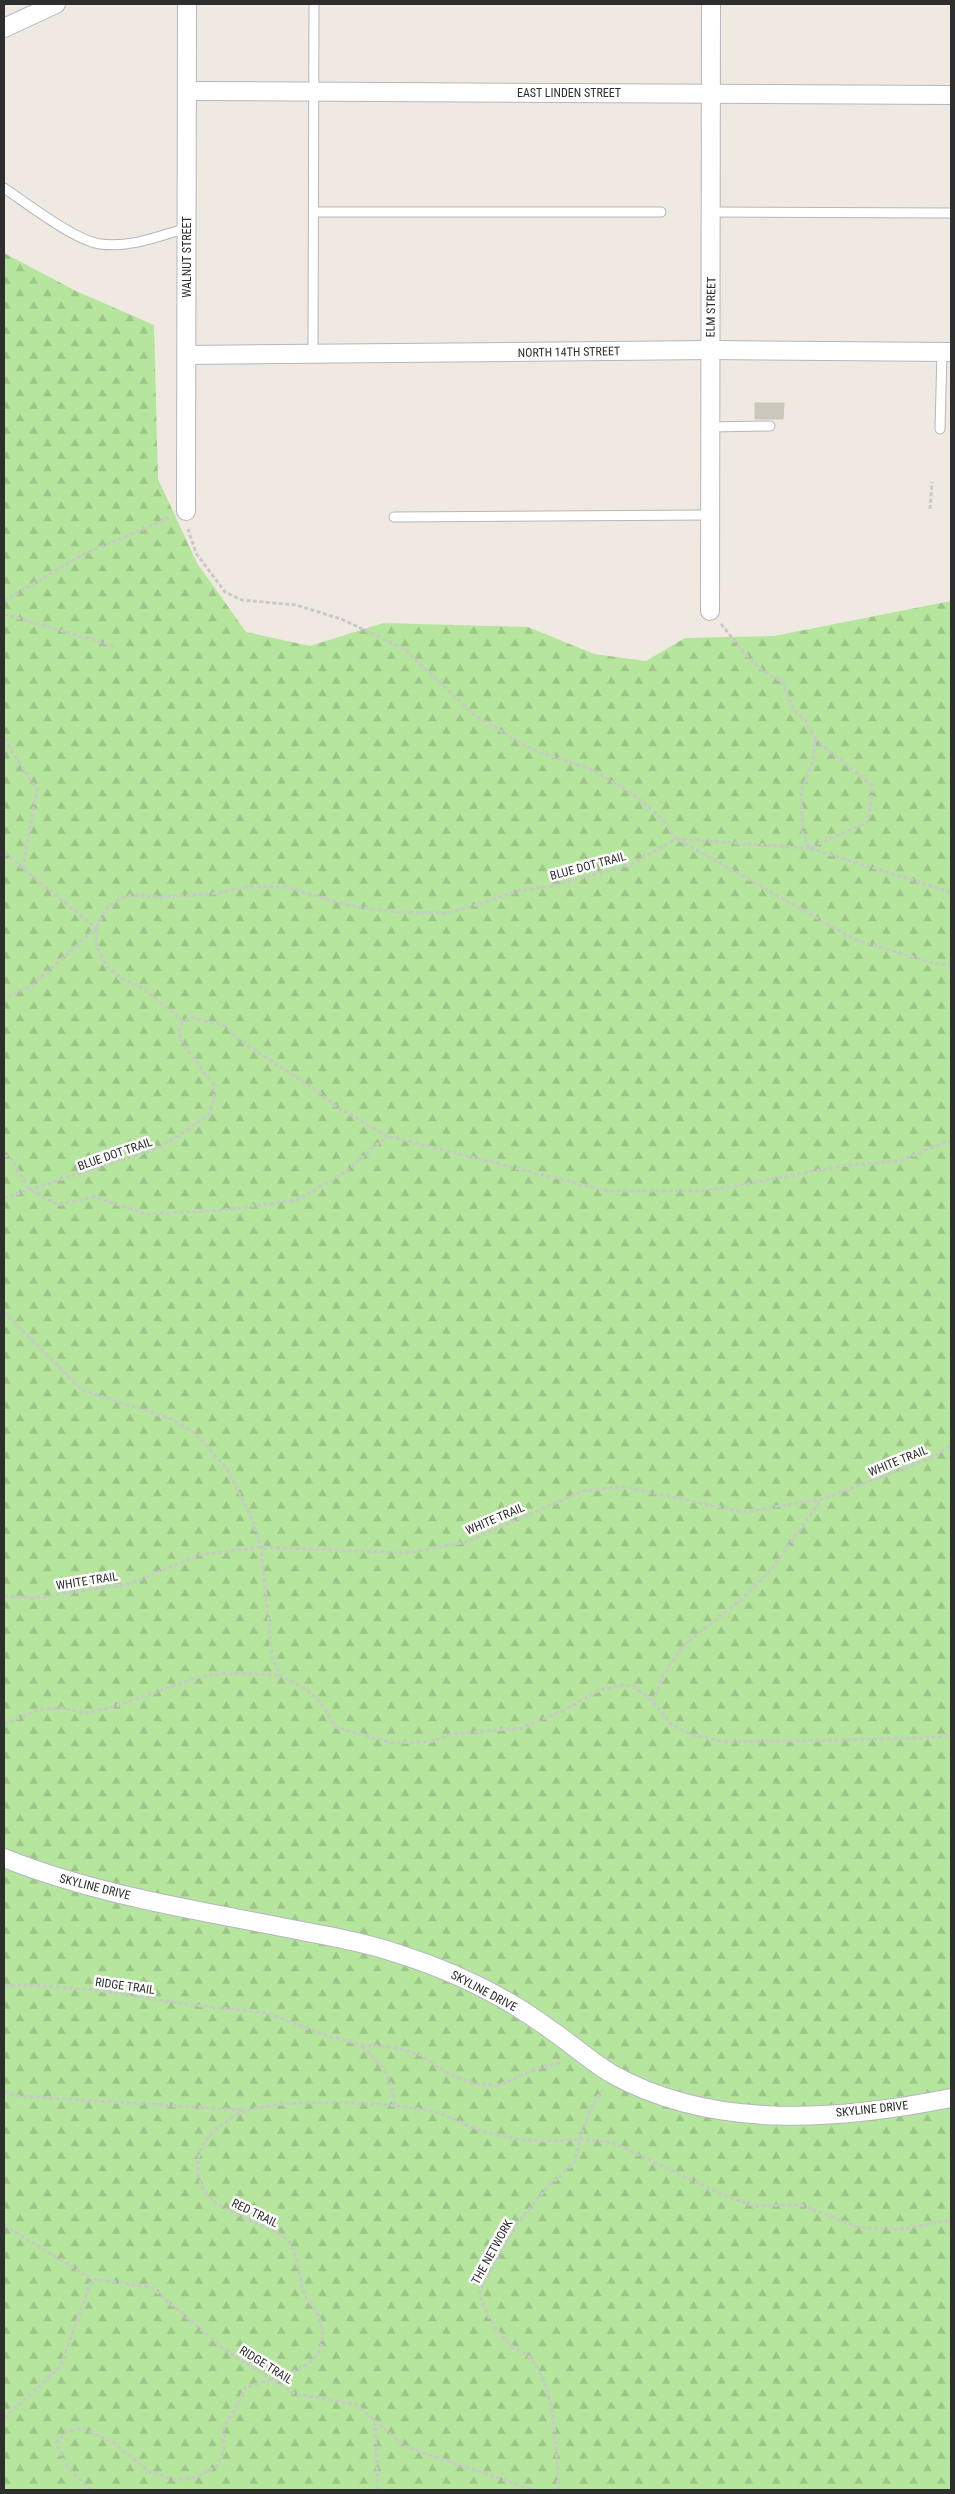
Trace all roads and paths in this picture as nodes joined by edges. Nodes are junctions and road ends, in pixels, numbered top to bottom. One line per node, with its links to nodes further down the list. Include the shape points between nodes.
1 (56, 4): 5 (street)
2 (187, 4): 6 (street, WALNUT STREET)
3 (314, 4): 7 (lane)
4 (711, 4): 8 (street, ELM STREET)
5 (4, 28)
6 (187, 91): 7 (street, EAST LINDEN STREET); 15 (street, WALNUT STREET)
7 (314, 91): 8 (street, EAST LINDEN STREET); 11 (lane)
8 (712, 94): 9 (street, EAST LINDEN STREET); 13 (street, ELM STREET)
9 (951, 95)
10 (4, 188): 15 (lane, via 76,235 100,244 136,243)
11 (314, 212): 12 (lane); 18 (lane)
12 (661, 212)
13 (712, 212): 14 (lane); 16 (street, ELM STREET)
14 (951, 213)
15 (187, 228): 19 (street, WALNUT STREET)
16 (710, 350): 17 (street, NORTH 14TH STREET); 18 (street, NORTH 14TH STREET); 21 (street, ELM STREET)
17 (947, 352): 22 (lane)
18 (313, 354): 19 (street, NORTH 14TH STREET)
19 (187, 355): 25 (street, WALNUT STREET)
20 (770, 426): 21 (lane)
21 (710, 427): 26 (street, ELM STREET)
22 (940, 429)
23 (932, 482): 24 (path)
24 (930, 509)
25 (186, 511): 28 (path, via 82,555); 34 (path, via 188,535 196,553 225,592 242,600 296,605 341,619 403,648 476,716 531,749 593,770 637,797 662,820)
26 (710, 515): 27 (lane); 29 (street, ELM STREET)
27 (394, 517)
28 (4, 601)
29 (710, 611): 33 (path, via 747,657 768,676 782,681 793,709 806,720)
30 (4, 614): 31 (path)
31 (114, 646)
32 (4, 739): 37 (path, via 37,790)
33 (815, 739): 35 (path, via 813,761 801,792 803,833); 35 (path, via 873,786 868,822)
34 (676, 839): 35 (path); 39 (path, BLUE DOT TRAIL, via 630,865 552,886 517,891 446,913 398,912 351,906 286,887 252,886 211,894 131,896 107,908); 40 (path, via 854,939 932,963)
35 (810, 848): 38 (path)
36 (4, 853): 37 (path)
37 (23, 868): 39 (path)
38 (951, 892)
39 (96, 928): 41 (path, BLUE DOT TRAIL, via 32,986); 42 (path, via 97,947 106,966 122,979 143,988)
40 (951, 965)
41 (4, 999)
42 (183, 1021): 43 (path, via 191,1018 224,1025 238,1039 334,1105); 46 (path, BLUE DOT TRAIL, via 179,1030 182,1043 214,1085 209,1115 161,1147)
43 (387, 1136): 44 (path, via 608,1191 637,1192 696,1191 846,1165 901,1161); 46 (path, via 344,1173 296,1200 223,1210 148,1214 94,1197 58,1206)
44 (951, 1141)
45 (4, 1155): 46 (path, via 11,1158)
46 (29, 1189): 47 (path, BLUE DOT TRAIL)
47 (4, 1198)
48 (4, 1312): 51 (path, via 82,1390 171,1419 196,1434 227,1469 249,1512)
49 (951, 1445): 50 (path, WHITE TRAIL, via 929,1459)
50 (822, 1499): 51 (path, WHITE TRAIL, via 744,1512 624,1487 583,1490 466,1542 406,1553); 54 (path, via 774,1566 745,1596 683,1646 663,1674)
51 (261, 1547): 52 (path, WHITE TRAIL, via 200,1555 130,1584 34,1598); 53 (path, via 272,1656)
52 (4, 1596)
53 (280, 1675): 54 (path, via 310,1691 322,1703 335,1727 393,1744 430,1742 452,1734 521,1728 600,1690 621,1685 635,1687); 55 (path, via 228,1673 202,1676 113,1707 85,1713 64,1708 42,1709)
54 (654, 1702): 56 (path, via 672,1726 692,1735 726,1742)
55 (4, 1724)
56 (951, 1735)
57 (4, 1858): 60 (street, SKYLINE DRIVE, via 70,1881 134,1897 338,1938 413,1958 487,1989 552,2030)
58 (4, 1986): 59 (path, RIDGE TRAIL, via 95,1990 267,2013)
59 (362, 2045): 60 (path, RIDGE TRAIL, via 397,2048 421,2055 449,2074 475,2084 499,2085 536,2069); 64 (path, via 388,2073)
60 (584, 2056): 61 (street, SKYLINE DRIVE)
61 (613, 2074): 63 (street, SKYLINE DRIVE, via 673,2100 747,2114 838,2113); 66 (path, via 589,2112)
62 (4, 2092): 65 (path, via 18,2096)
63 (951, 2098)
64 (395, 2106): 65 (path, RED TRAIL, via 285,2104); 66 (path, RED TRAIL, via 430,2111 482,2131 529,2140)
65 (245, 2110): 70 (path, RED TRAIL, via 217,2127 199,2150 198,2175 212,2200 240,2218 266,2226 287,2240 295,2257 304,2294 318,2314 323,2331 319,2351 310,2364 294,2374)
66 (580, 2139): 67 (path, RED TRAIL, via 613,2143 728,2197 755,2206 801,2205 858,2227 898,2230); 76 (path, THE NETWORK, via 575,2162 545,2190 516,2225 480,2289 480,2300 492,2321 511,2346 531,2359 543,2380 551,2410)
67 (951, 2220)
68 (4, 2225): 69 (path, RIDGE TRAIL)
69 (92, 2279): 70 (path, RIDGE TRAIL, via 151,2287 225,2350); 71 (path, via 60,2367)
70 (271, 2378): 72 (path, RIDGE TRAIL, via 295,2394 355,2404); 73 (path, RED TRAIL, via 245,2388 224,2426 224,2449 216,2466 197,2478 176,2480 150,2472 114,2442 84,2429 67,2431 57,2442 60,2456)
71 (4, 2418)
72 (375, 2421): 74 (path); 75 (path, RIDGE TRAIL, via 406,2447)
73 (90, 2490)
74 (378, 2490)
75 (534, 2490)
76 (558, 2490)

